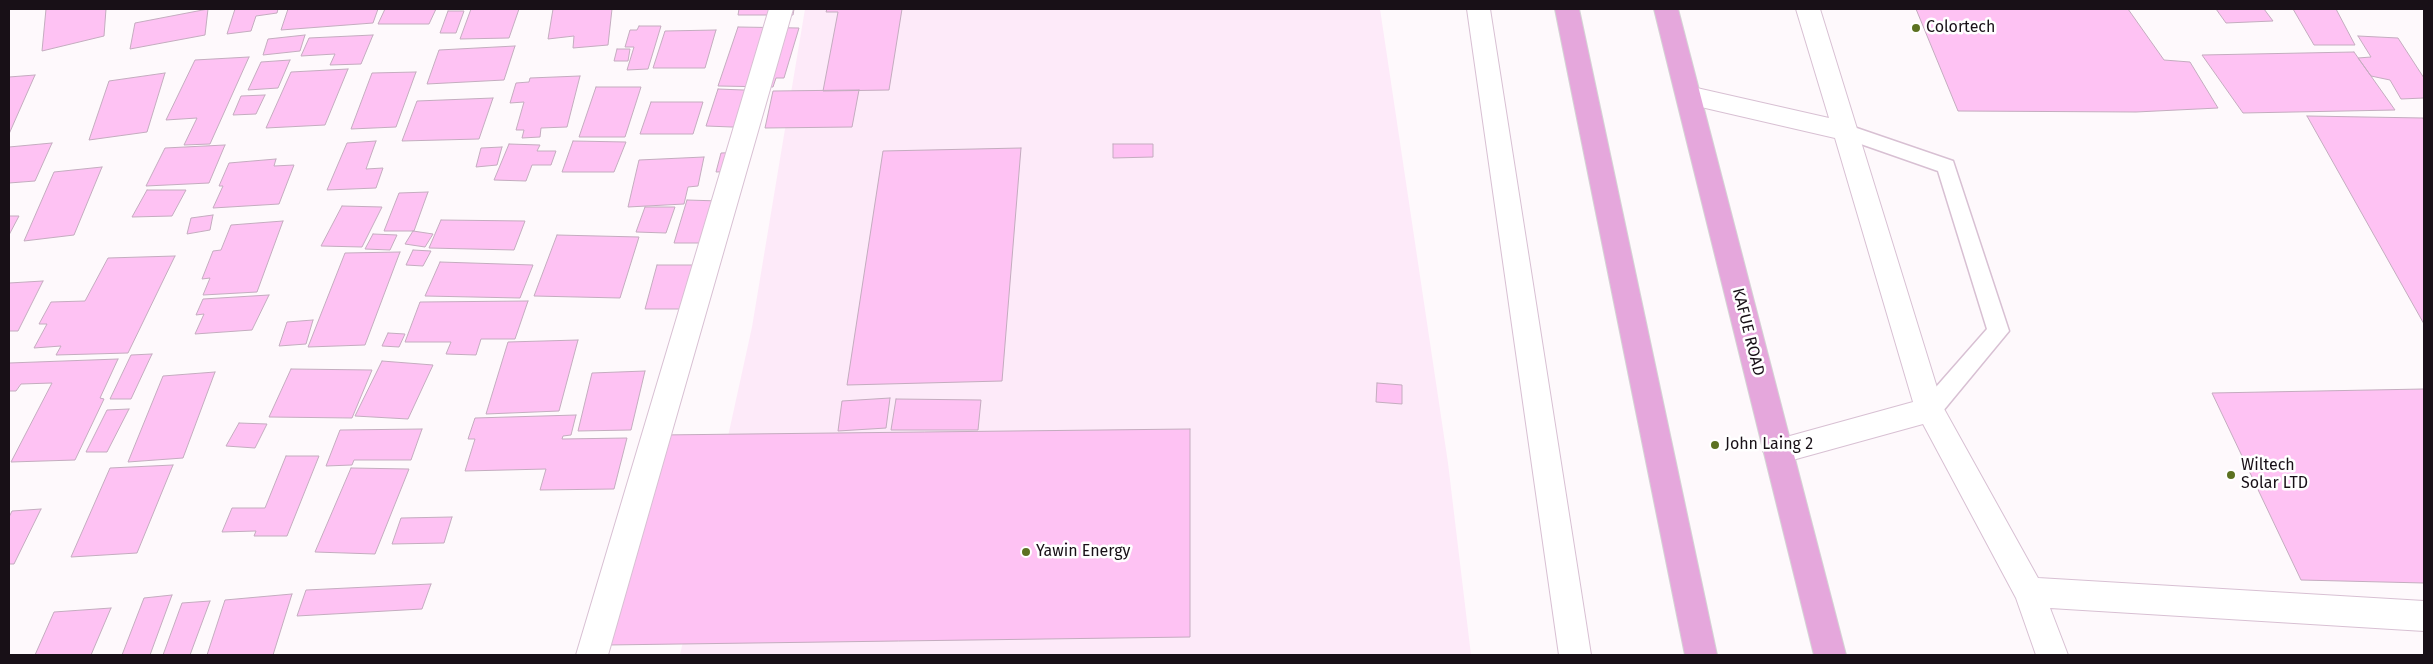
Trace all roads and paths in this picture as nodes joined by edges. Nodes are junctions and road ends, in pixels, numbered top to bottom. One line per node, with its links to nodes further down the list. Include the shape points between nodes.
1 (781, 9): 12 (street)
2 (1478, 9): 13 (street)
3 (1567, 9): 14 (main road)
4 (1666, 9): 6 (main road, KAFUE ROAD)
5 (1808, 9): 7 (street)
6 (1688, 95): 7 (street); 9 (main road, KAFUE ROAD)
7 (1845, 131): 8 (street); 8 (lane, via 1946,166 1998,331)
8 (1930, 410): 9 (street); 10 (street)
9 (1778, 451): 15 (main road, KAFUE ROAD)
10 (2029, 592): 11 (street); 16 (street)
11 (2424, 616)
12 (592, 655)
13 (1575, 655)
14 (1701, 655)
15 (1830, 655)
16 (2052, 655)

